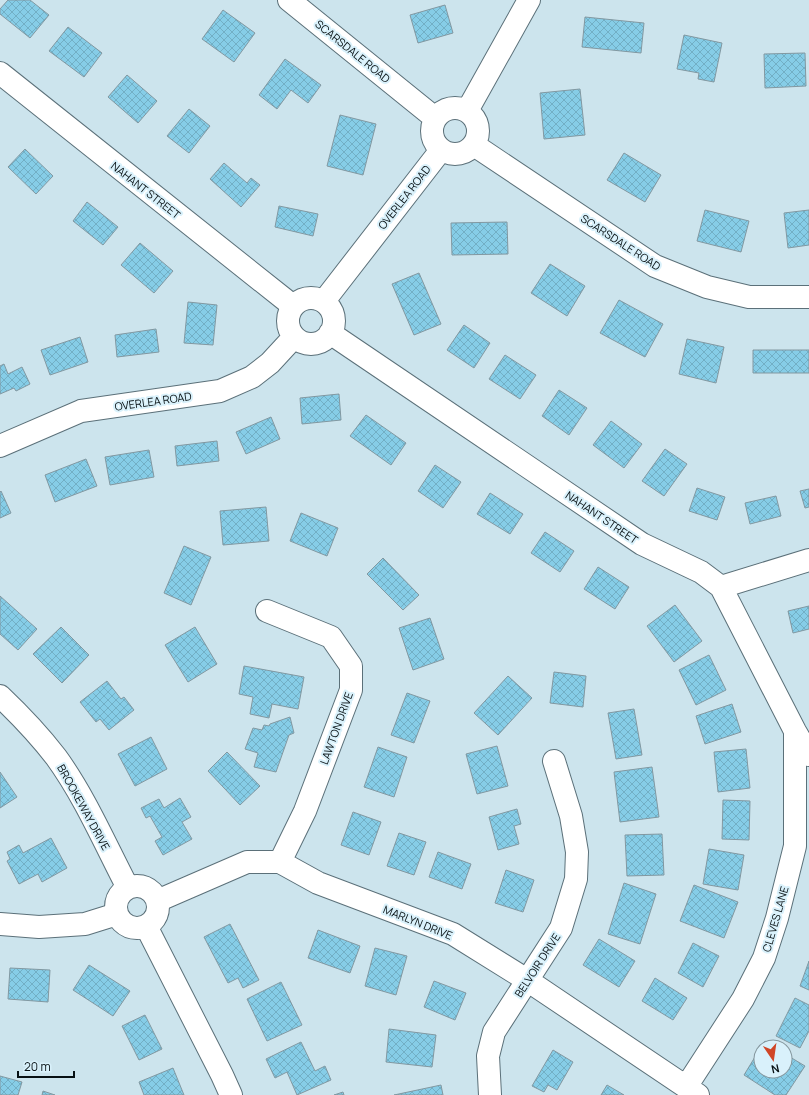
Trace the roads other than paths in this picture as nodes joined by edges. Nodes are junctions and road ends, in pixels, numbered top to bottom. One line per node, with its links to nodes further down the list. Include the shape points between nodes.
1 (289, 0): 5 (street, SCARSDALE ROAD)
2 (529, 0): 4 (street)
3 (0, 74): 10 (street, NAHANT STREET)
4 (467, 111): 5 (street, via 453,108 440,113); 6 (street, via 477,122 477,138)
5 (436, 118): 7 (street, via 431,131 436,145)
6 (474, 145): 7 (street, via 462,153 447,153); 8 (street, SCARSDALE ROAD, via 655,266 707,288 749,297)
7 (441, 150): 9 (street, OVERLEA ROAD)
8 (809, 297)
9 (324, 301): 10 (street, via 311,297); 11 (street, via 334,319)
10 (293, 306): 12 (street, via 288,325)
11 (330, 333): 12 (street, via 326,338 313,344); 15 (street, NAHANT STREET, via 642,544 701,572)
12 (294, 337): 13 (street, OVERLEA ROAD, via 270,363 252,377 220,391 81,411)
13 (0, 446)
14 (809, 560): 15 (street)
15 (721, 587): 18 (street, NAHANT STREET)
16 (267, 611): 22 (street, LAWTON DRIVE, via 331,637 351,666 351,690 305,811)
17 (0, 696): 23 (street, BROOKEWAY DRIVE, via 29,724 56,757 75,787)
18 (795, 731): 19 (street, NAHANT STREET); 21 (street, CLEVES LANE)
19 (809, 755)
20 (554, 761): 28 (street, BELVOIR DRIVE, via 577,852 576,879 561,928)
21 (802, 843): 29 (street, CLEVES LANE, via 764,958)
22 (280, 862): 24 (street, MARLYN DRIVE, via 247,862); 28 (street, MARLYN DRIVE, via 318,883 453,934)
23 (128, 888): 24 (street, via 135,886 149,889); 25 (street, via 119,896)
24 (157, 901): 27 (street, via 155,918)
25 (117, 914): 26 (street, via 85,924 39,927); 27 (street, via 126,925 139,928)
26 (0, 924)
27 (146, 926): 30 (street)
28 (527, 980): 29 (street, MARLYN DRIVE); 31 (street, BELVOIR DRIVE, via 494,1032 488,1056)
29 (692, 1091)
30 (231, 1095)
31 (490, 1095)

